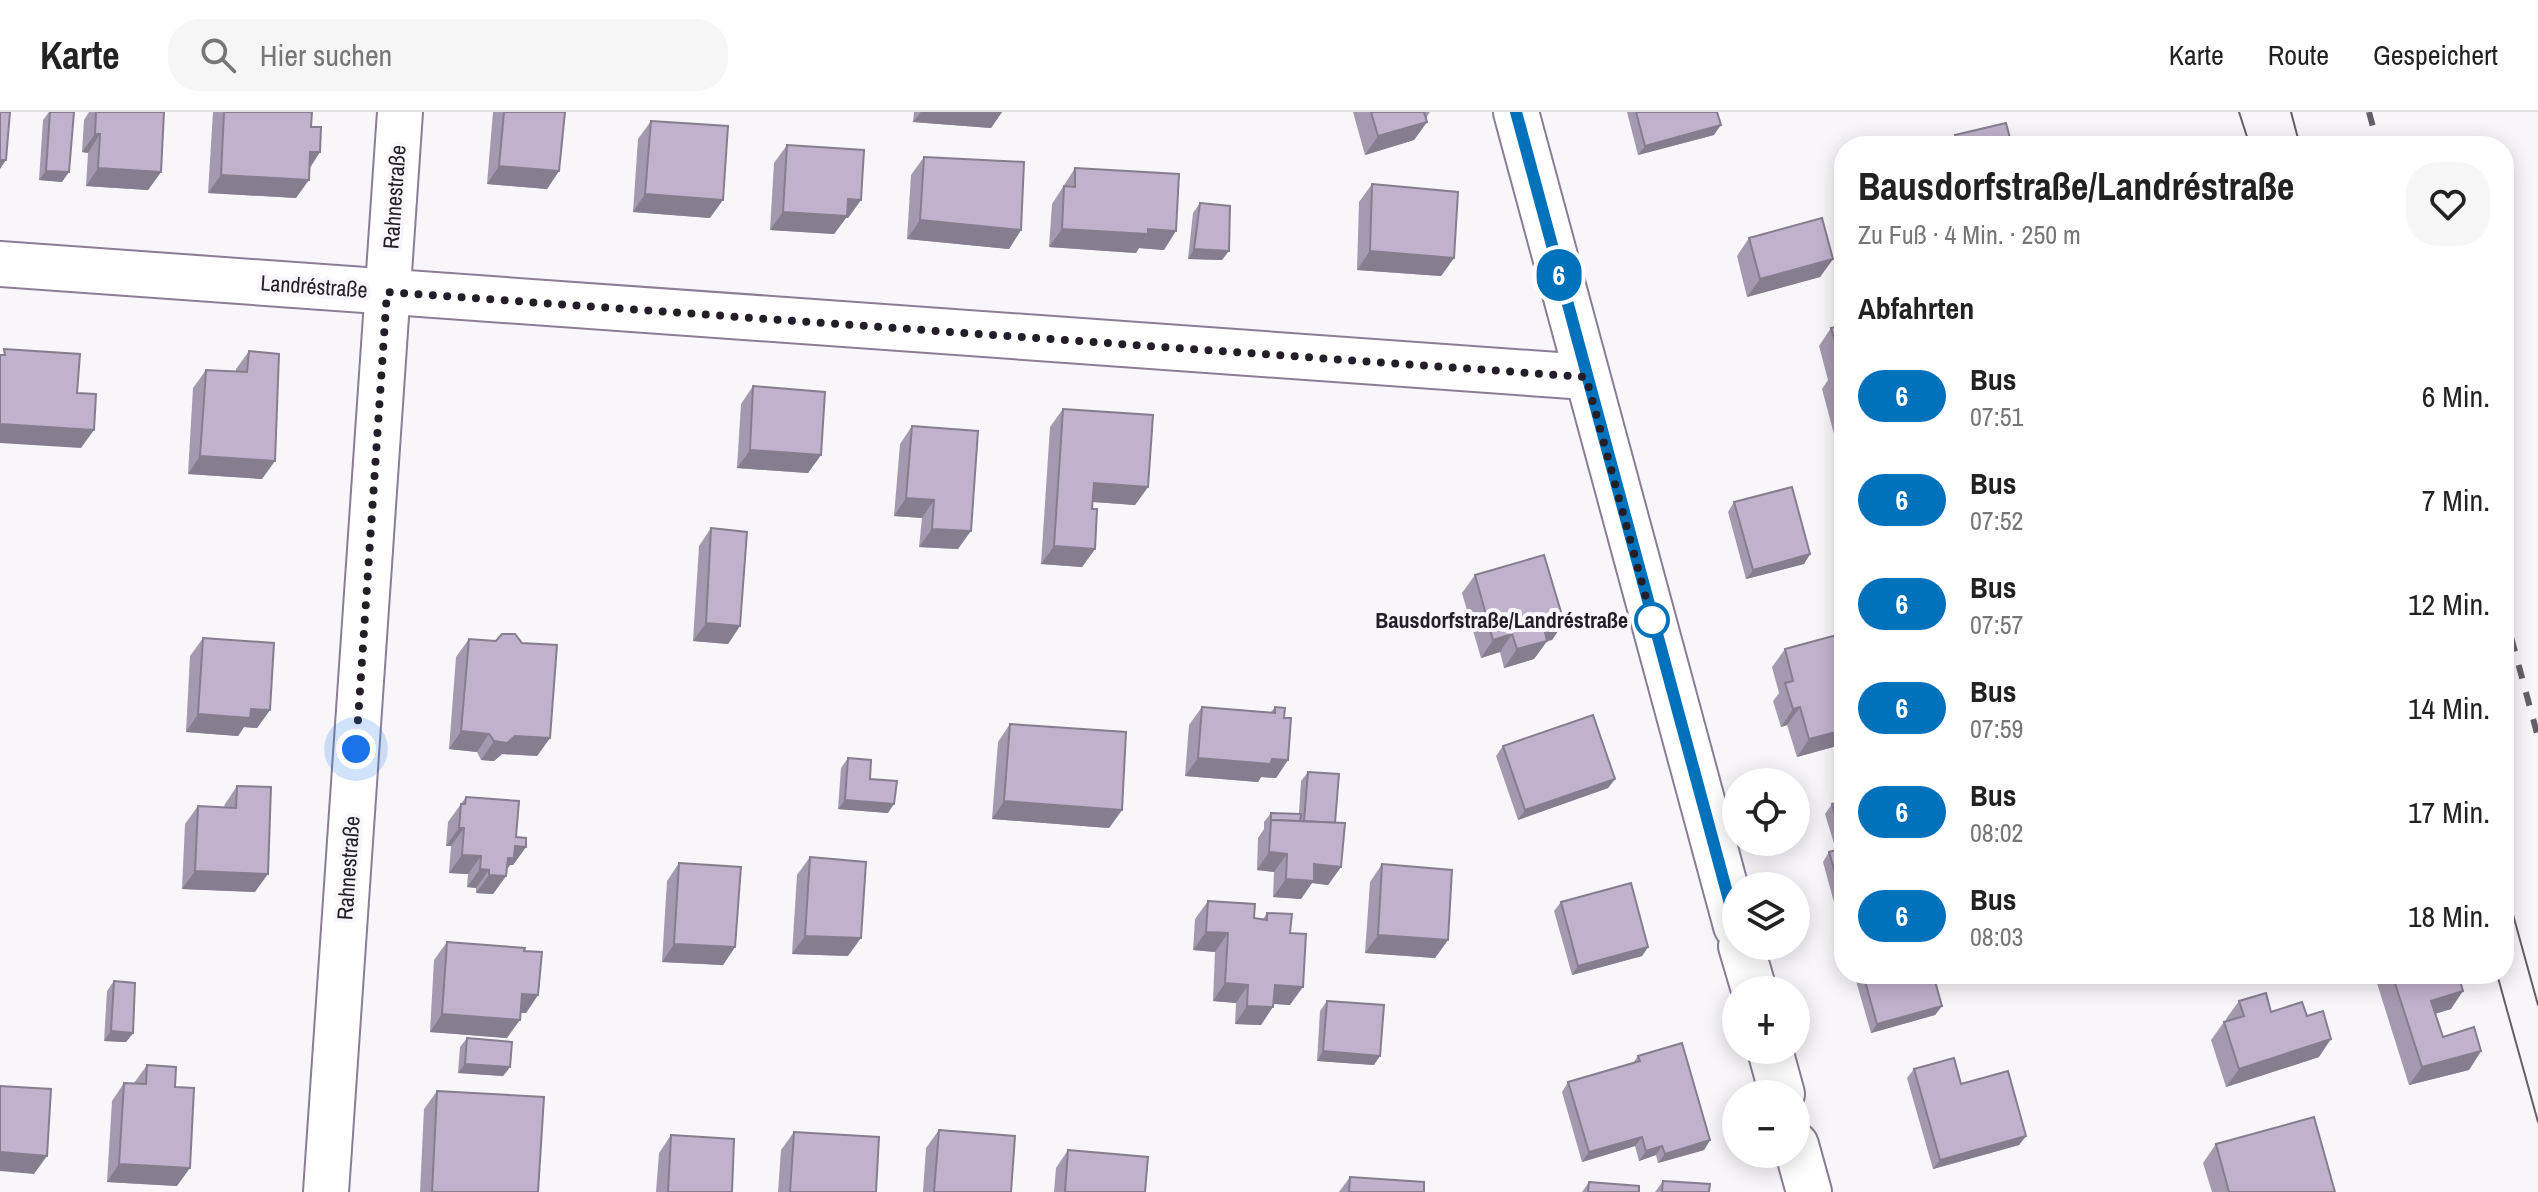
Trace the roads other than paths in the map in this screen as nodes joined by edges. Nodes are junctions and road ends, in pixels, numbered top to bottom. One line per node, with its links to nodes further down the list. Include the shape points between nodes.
1 (400, 112): 4 (street, Rahnestraße)
2 (1516, 112): 5 (street)
3 (0, 264): 4 (street, Landréstraße)
4 (387, 292): 5 (street, Landréstraße); 8 (street, Rahnestraße)
5 (1586, 377): 6 (street)
6 (1722, 875)
7 (1802, 1168): 9 (street)
8 (326, 1192)
9 (1809, 1192)

